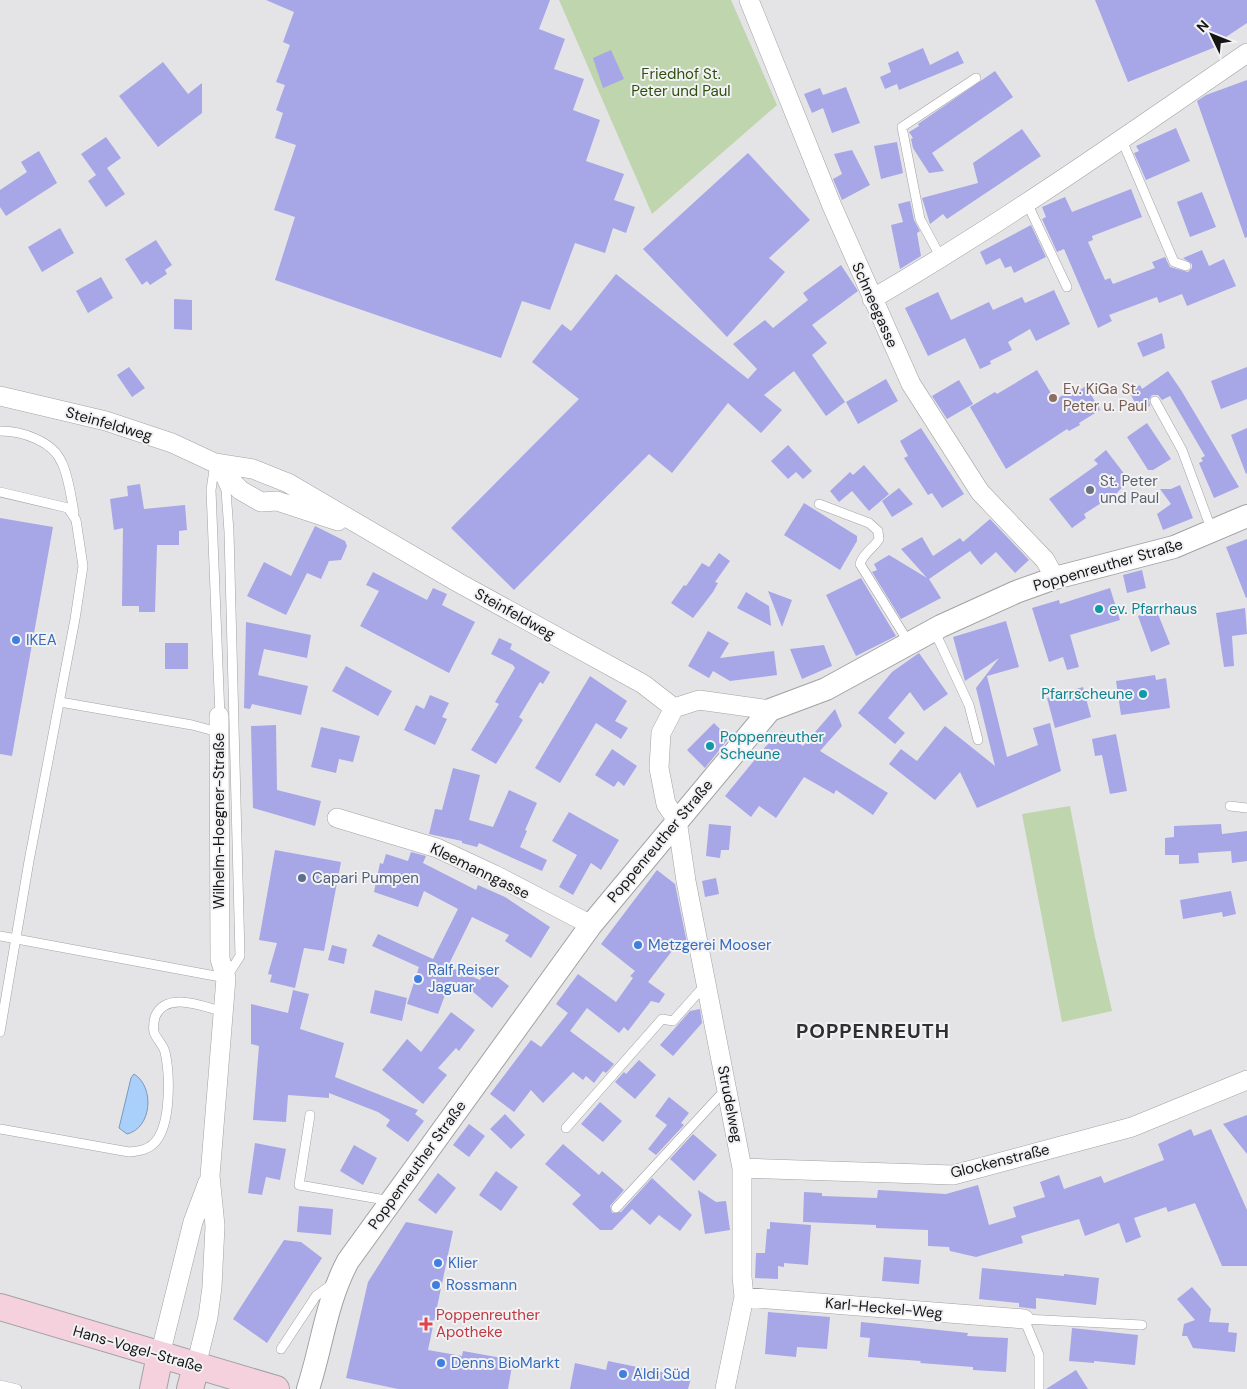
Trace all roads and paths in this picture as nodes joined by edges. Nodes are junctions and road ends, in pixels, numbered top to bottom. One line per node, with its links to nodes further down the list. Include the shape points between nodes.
1 (750, 0): 9 (street, Schneegasse)
2 (1247, 53): 4 (street)
3 (976, 78): 6 (lane, via 902,126 920,219)
4 (1121, 138): 5 (street); 7 (lane, via 1174,262)
5 (1027, 203): 6 (street); 8 (lane)
6 (941, 259): 9 (street)
7 (1186, 266)
8 (1067, 288)
9 (872, 300): 20 (street, Schneegasse, via 911,384 961,465 980,492 1045,560)
10 (0, 396): 13 (street, Steinfeldweg, via 106,421 172,443)
11 (1155, 401): 19 (lane, via 1182,450)
12 (0, 431): 17 (lane, via 11,431 38,440 53,449 62,463)
13 (215, 463): 18 (street, Steinfeldweg, via 253,470 288,483); 18 (street, Steinfeldweg, via 240,490 261,502 277,501 334,520); 26 (lane, Wilhelm-Hoegner-Straße, via 211,490); 26 (lane, via 226,490)
14 (0, 492): 17 (lane, via 68,508)
15 (819, 504): 22 (lane, via 869,523 878,531 879,539 874,548 862,556 860,564)
16 (1247, 516): 19 (street, Poppenreuther Straße)
17 (76, 520): 23 (lane, via 83,566)
18 (354, 522): 24 (street, Steinfeldweg, via 644,684)
19 (1213, 532): 20 (street, Poppenreuther Straße, via 1174,547)
20 (1055, 578): 21 (street, Poppenreuther Straße, via 1016,592)
21 (934, 630): 22 (street, Poppenreuther Straße); 27 (lane, via 969,705)
22 (909, 644): 25 (street, Poppenreuther Straße, via 826,689)
23 (60, 702): 26 (lane, via 192,725); 34 (lane)
24 (674, 708): 25 (street, via 699,700); 31 (street, via 661,733 659,768 666,804)
25 (770, 710): 31 (street, Poppenreuther Straße)
26 (224, 723): 35 (street, Wilhelm-Hoegner-Straße, via 220,959)
27 (978, 740)
28 (1230, 806): 29 (lane)
29 (1247, 808)
30 (337, 818): 32 (street, Kleemanngasse, via 437,848)
31 (677, 820): 32 (street, Poppenreuther Straße); 36 (street, Strudelweg)
32 (591, 925): 46 (street, Poppenreuther Straße)
33 (0, 936): 34 (lane)
34 (16, 939): 35 (lane); 38 (lane)
35 (226, 978): 37 (street, Wilhelm-Hoegner-Straße)
36 (706, 984): 40 (street, Strudelweg); 42 (lane, via 673,1021 662,1019)
37 (224, 1012): 43 (lane, via 182,1002 169,1003 158,1011 154,1032 164,1049 168,1071 165,1119 156,1141 149,1148 128,1152); 45 (street, Wilhelm-Hoegner-Straße)
38 (0, 1032)
39 (1247, 1080): 44 (street, Glockenstraße, via 1132,1127 953,1176)
40 (726, 1088): 44 (street, Strudelweg); 47 (lane)
41 (310, 1115): 46 (lane, via 299,1185)
42 (566, 1128)
43 (0, 1129)
44 (742, 1168): 49 (street, Strudelweg)
45 (210, 1176): 54 (street, Wilhelm-Hoegner-Straße, via 193,1222); 55 (street, Wilhelm-Hoegner-Straße, via 215,1226 212,1287)
46 (391, 1201): 48 (street, Poppenreuther Straße)
47 (616, 1208)
48 (338, 1280): 53 (lane, via 316,1296); 60 (street, Poppenreuther Straße, via 324,1318 318,1358)
49 (744, 1297): 51 (street, Karl-Heckel-Weg); 61 (street, Strudelweg)
50 (0, 1307): 54 (main road, Hans-Vogel-Straße)
51 (1024, 1319): 52 (lane, Karl-Heckel-Weg); 62 (lane, via 1039,1355)
52 (1142, 1325)
53 (282, 1349)
54 (160, 1355): 55 (main road, Hans-Vogel-Straße); 58 (main road)
55 (193, 1377): 59 (main road, Hans-Vogel-Straße)
56 (0, 1385): 57 (lane)
57 (17, 1389)
58 (153, 1389)
59 (276, 1389)
60 (308, 1389)
61 (725, 1389)
62 (1039, 1389)

